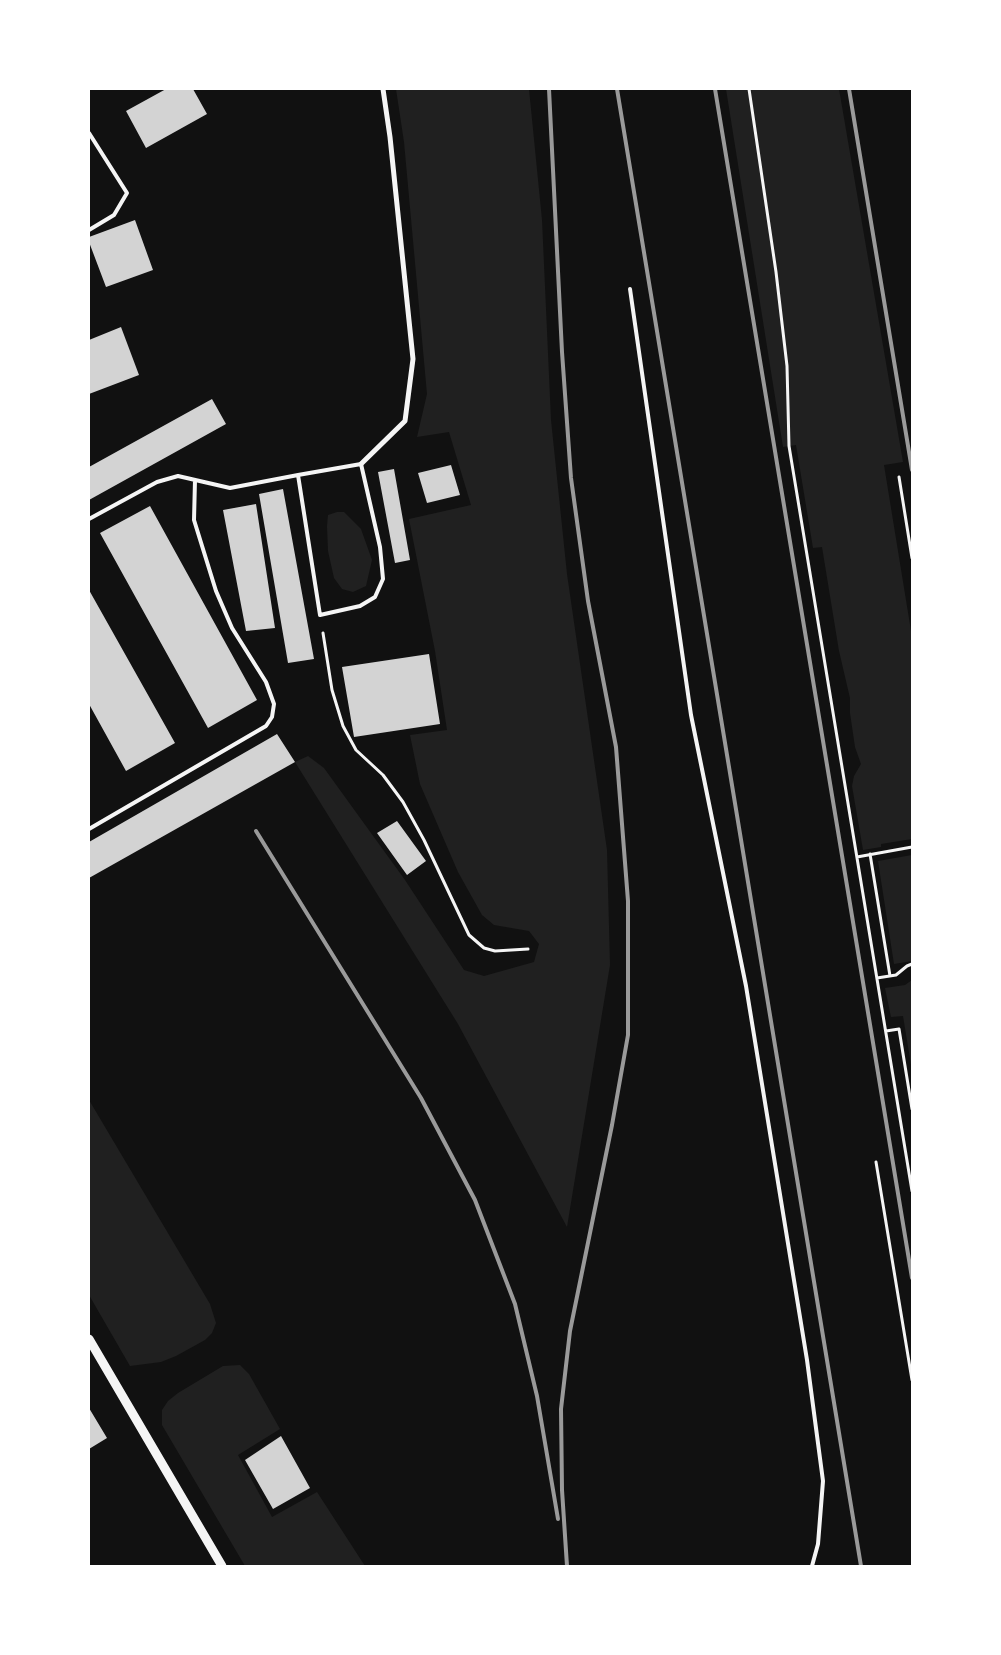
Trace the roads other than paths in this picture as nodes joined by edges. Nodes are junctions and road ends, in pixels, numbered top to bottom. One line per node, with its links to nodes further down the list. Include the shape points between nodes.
1 (383, 89): 5 (street, via 413,359 405,421)
2 (89, 133): 3 (lane, via 128,193 114,215)
3 (89, 230)
4 (630, 289): 12 (lane, via 692,715 746,986 808,1360 822,1481 818,1544)
5 (361, 464): 6 (lane); 6 (lane, via 380,547 383,579 375,597 360,606 320,615)
6 (298, 476): 7 (lane, via 230,488)
7 (195, 480): 8 (lane, via 178,476 157,482); 9 (lane, via 194,520 211,573 232,628 266,682 274,704 272,717 266,726)
8 (89, 519)
9 (89, 829)
10 (89, 1339): 11 (street)
11 (222, 1566)
12 (812, 1566)

